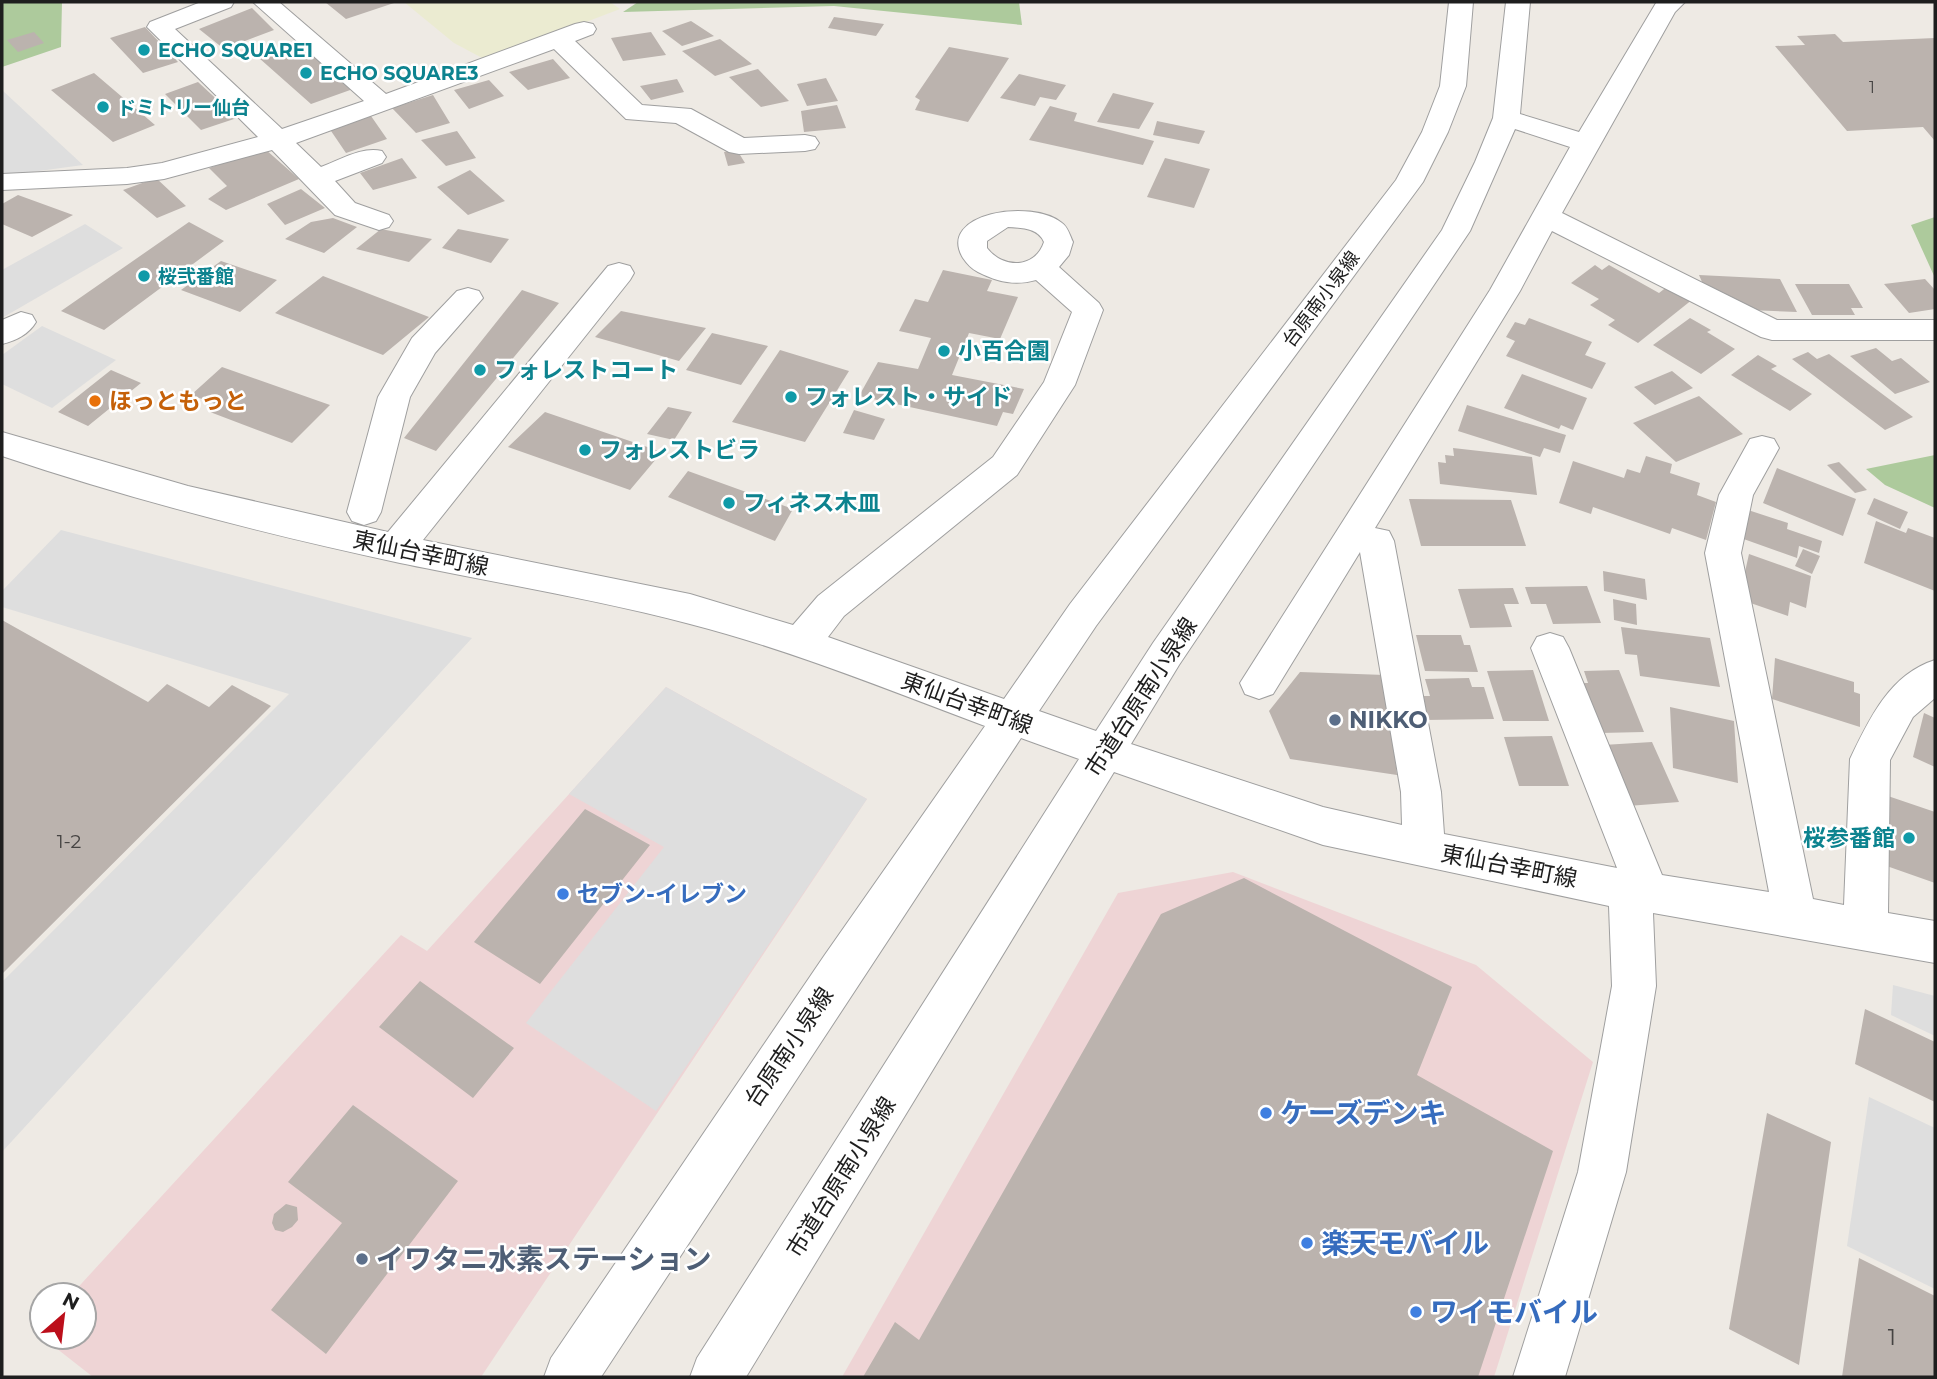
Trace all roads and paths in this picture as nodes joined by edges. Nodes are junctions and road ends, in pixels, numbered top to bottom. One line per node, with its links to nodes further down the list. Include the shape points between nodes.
1 (222, 2): 10 (street, via 159,27)
2 (265, 2): 8 (street)
3 (1461, 2): 31 (street, 台原南小泉線, via 1452,86 1409,182 1083,615)
4 (1518, 2): 9 (street, 市道台原南小泉線)
5 (1673, 2): 11 (street, via 1665,8)
6 (584, 29): 7 (street)
7 (558, 39): 8 (street); 12 (street, via 635,113 682,115 739,146)
8 (381, 103): 10 (street)
9 (1506, 118): 11 (street); 32 (street, 市道台原南小泉線, via 1456,231 1166,654)
10 (277, 140): 14 (street); 15 (street, via 152,173)
11 (1586, 143): 16 (street)
12 (805, 144)
13 (372, 156): 14 (street)
14 (317, 177): 17 (street, via 345,209)
15 (2, 182)
16 (1546, 217): 21 (street, via 1772,330); 30 (street)
17 (379, 221)
18 (1041, 268): 27 (street, via 1088,310 1059,385 1004,466 831,606)
19 (619, 273): 26 (street)
20 (468, 298): 24 (street, via 423,346 394,397)
21 (1935, 330)
22 (2, 444): 26 (street, 東仙台幸町線, via 188,499)
23 (1762, 448): 35 (street, via 1735,495 1723,553)
24 (364, 513)
25 (1376, 541): 33 (street, via 1421,792)
26 (396, 548): 27 (street, 東仙台幸町線, via 690,609)
27 (801, 643): 31 (street, 東仙台幸町線)
28 (1550, 648): 34 (street)
29 (1935, 676): 36 (street, via 1899,705 1870,759)
30 (1259, 683)
31 (1012, 719): 32 (street, 東仙台幸町線); 38 (street, 台原南小泉線)
32 (1105, 752): 33 (street, 東仙台幸町線, via 1323,826); 39 (street, 市道台原南小泉線)
33 (1424, 849): 34 (street, 東仙台幸町線)
34 (1639, 891): 35 (street, 東仙台幸町線); 40 (street, via 1634,986 1602,1172)
35 (1795, 916): 36 (street, 東仙台幸町線)
36 (1867, 928): 37 (street, 東仙台幸町線)
37 (1935, 942)
38 (570, 1377)
39 (716, 1377)
40 (1539, 1377)

